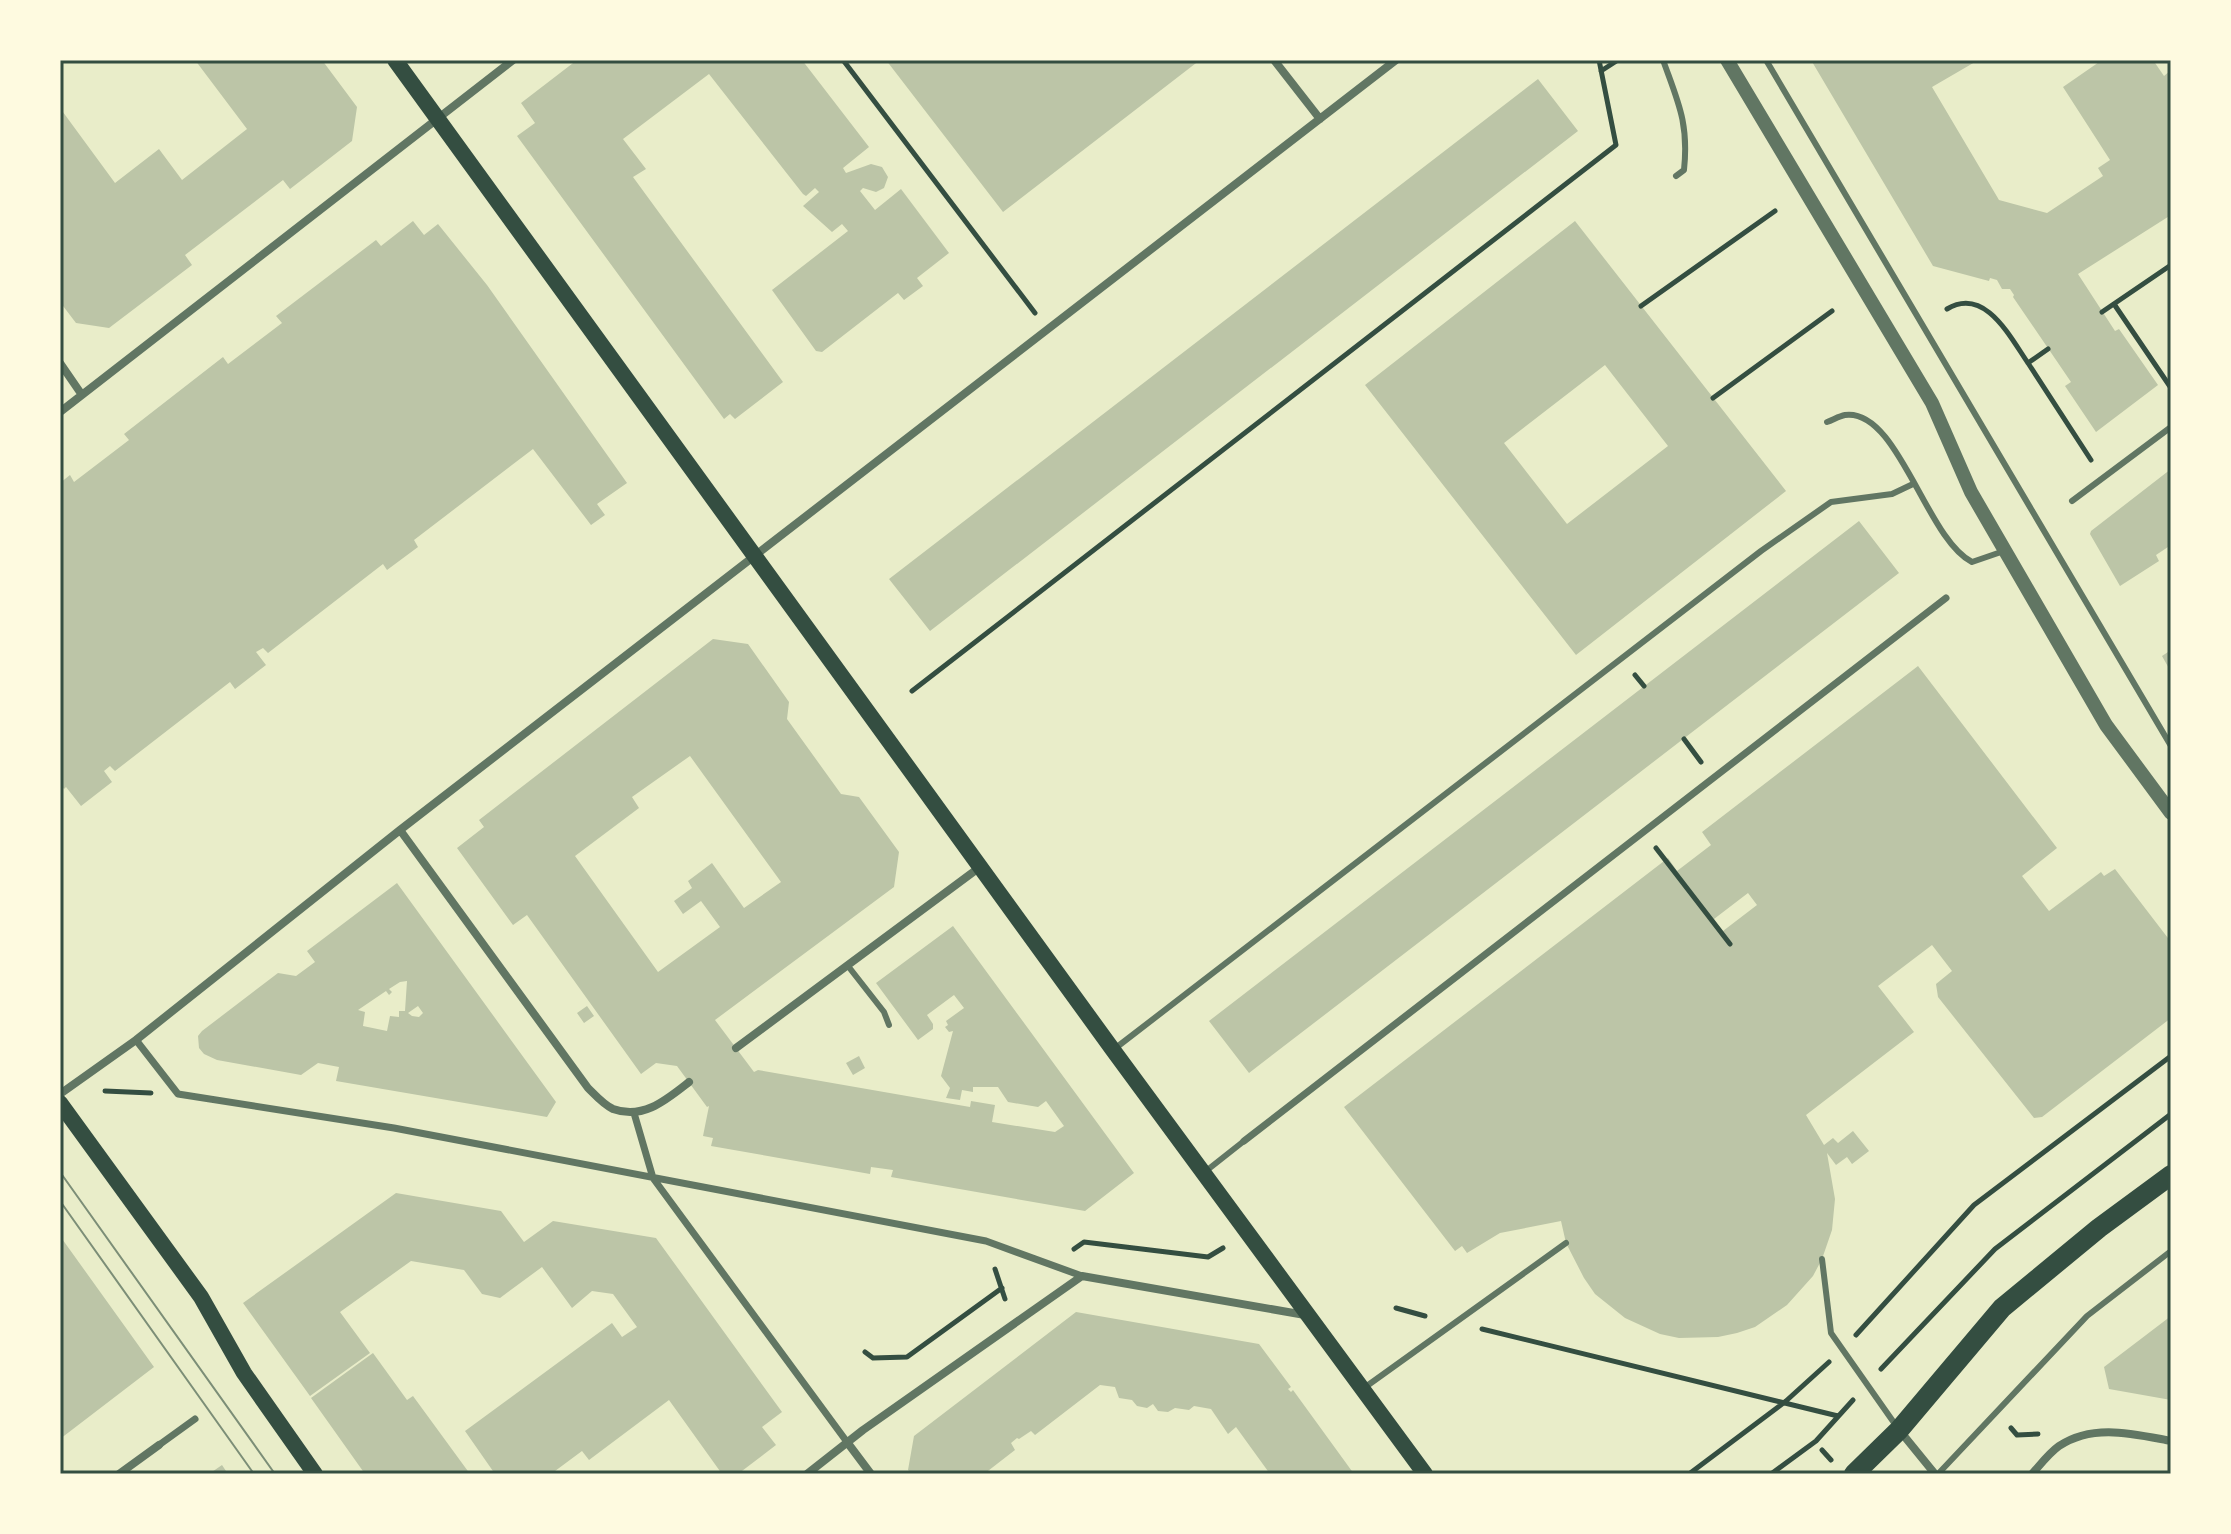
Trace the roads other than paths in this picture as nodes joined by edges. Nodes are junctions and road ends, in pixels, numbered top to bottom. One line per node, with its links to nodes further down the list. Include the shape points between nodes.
1 (395, 60): 8 (main road)
2 (513, 60): 8 (street)
3 (1274, 60): 9 (street)
4 (1396, 60): 9 (street)
5 (1663, 60): 10 (lane, via 1688,140 1684,170)
6 (1727, 60): 18 (street, via 1932,403)
7 (1766, 60): 21 (lane)
8 (437, 117): 12 (street); 19 (main road)
9 (1320, 119): 19 (street)
10 (1676, 176)
11 (60, 363): 12 (street)
12 (82, 395): 13 (street)
13 (60, 412)
14 (1827, 422): 16 (lane, via 1843,415 1865,419 1894,446)
15 (2171, 427): 17 (lane)
16 (1913, 484): 18 (lane, via 1958,555 1972,562); 29 (lane, via 1892,494 1831,502 1784,535)
17 (2072, 501)
18 (2004, 551): 22 (street, via 2106,725)
19 (756, 557): 23 (street); 24 (main road)
20 (1946, 598): 34 (street)
21 (2171, 746)
22 (2171, 813)
23 (400, 830): 27 (street); 33 (street, via 588,1088 611,1108)
24 (980, 867): 25 (street); 29 (main road)
25 (848, 966): 26 (lane); 28 (street)
26 (889, 1025)
27 (136, 1040): 31 (street); 37 (street, via 178,1094 394,1128)
28 (736, 1048)
29 (1113, 1050): 35 (main road)
30 (689, 1082): 33 (street, via 649,1110)
31 (60, 1094)
32 (60, 1103): 50 (main road, via 201,1297 244,1373)
33 (634, 1113): 37 (street)
34 (1244, 1141): 35 (lane)
35 (1204, 1172): 42 (main road)
36 (2171, 1175): 45 (main road, via 2002,1308)
37 (653, 1178): 41 (street, via 986,1241); 47 (street)
38 (1566, 1243): 43 (lane)
39 (2171, 1251): 55 (lane, via 2087,1316)
40 (1822, 1259): 45 (lane, via 1831,1333)
41 (1082, 1276): 42 (street); 47 (street)
42 (1310, 1316): 43 (main road)
43 (1364, 1388): 53 (main road)
44 (195, 1419): 48 (street)
45 (1899, 1430): 54 (main road); 55 (street)
46 (2171, 1441): 56 (street, via 2115,1431 2086,1433 2058,1446)
47 (847, 1442): 51 (street); 52 (street)
48 (159, 1445): 49 (street)
49 (119, 1474)
50 (315, 1474)
51 (807, 1474)
52 (871, 1474)
53 (1425, 1474)
54 (1854, 1474)
55 (1937, 1474)
56 (2032, 1474)

